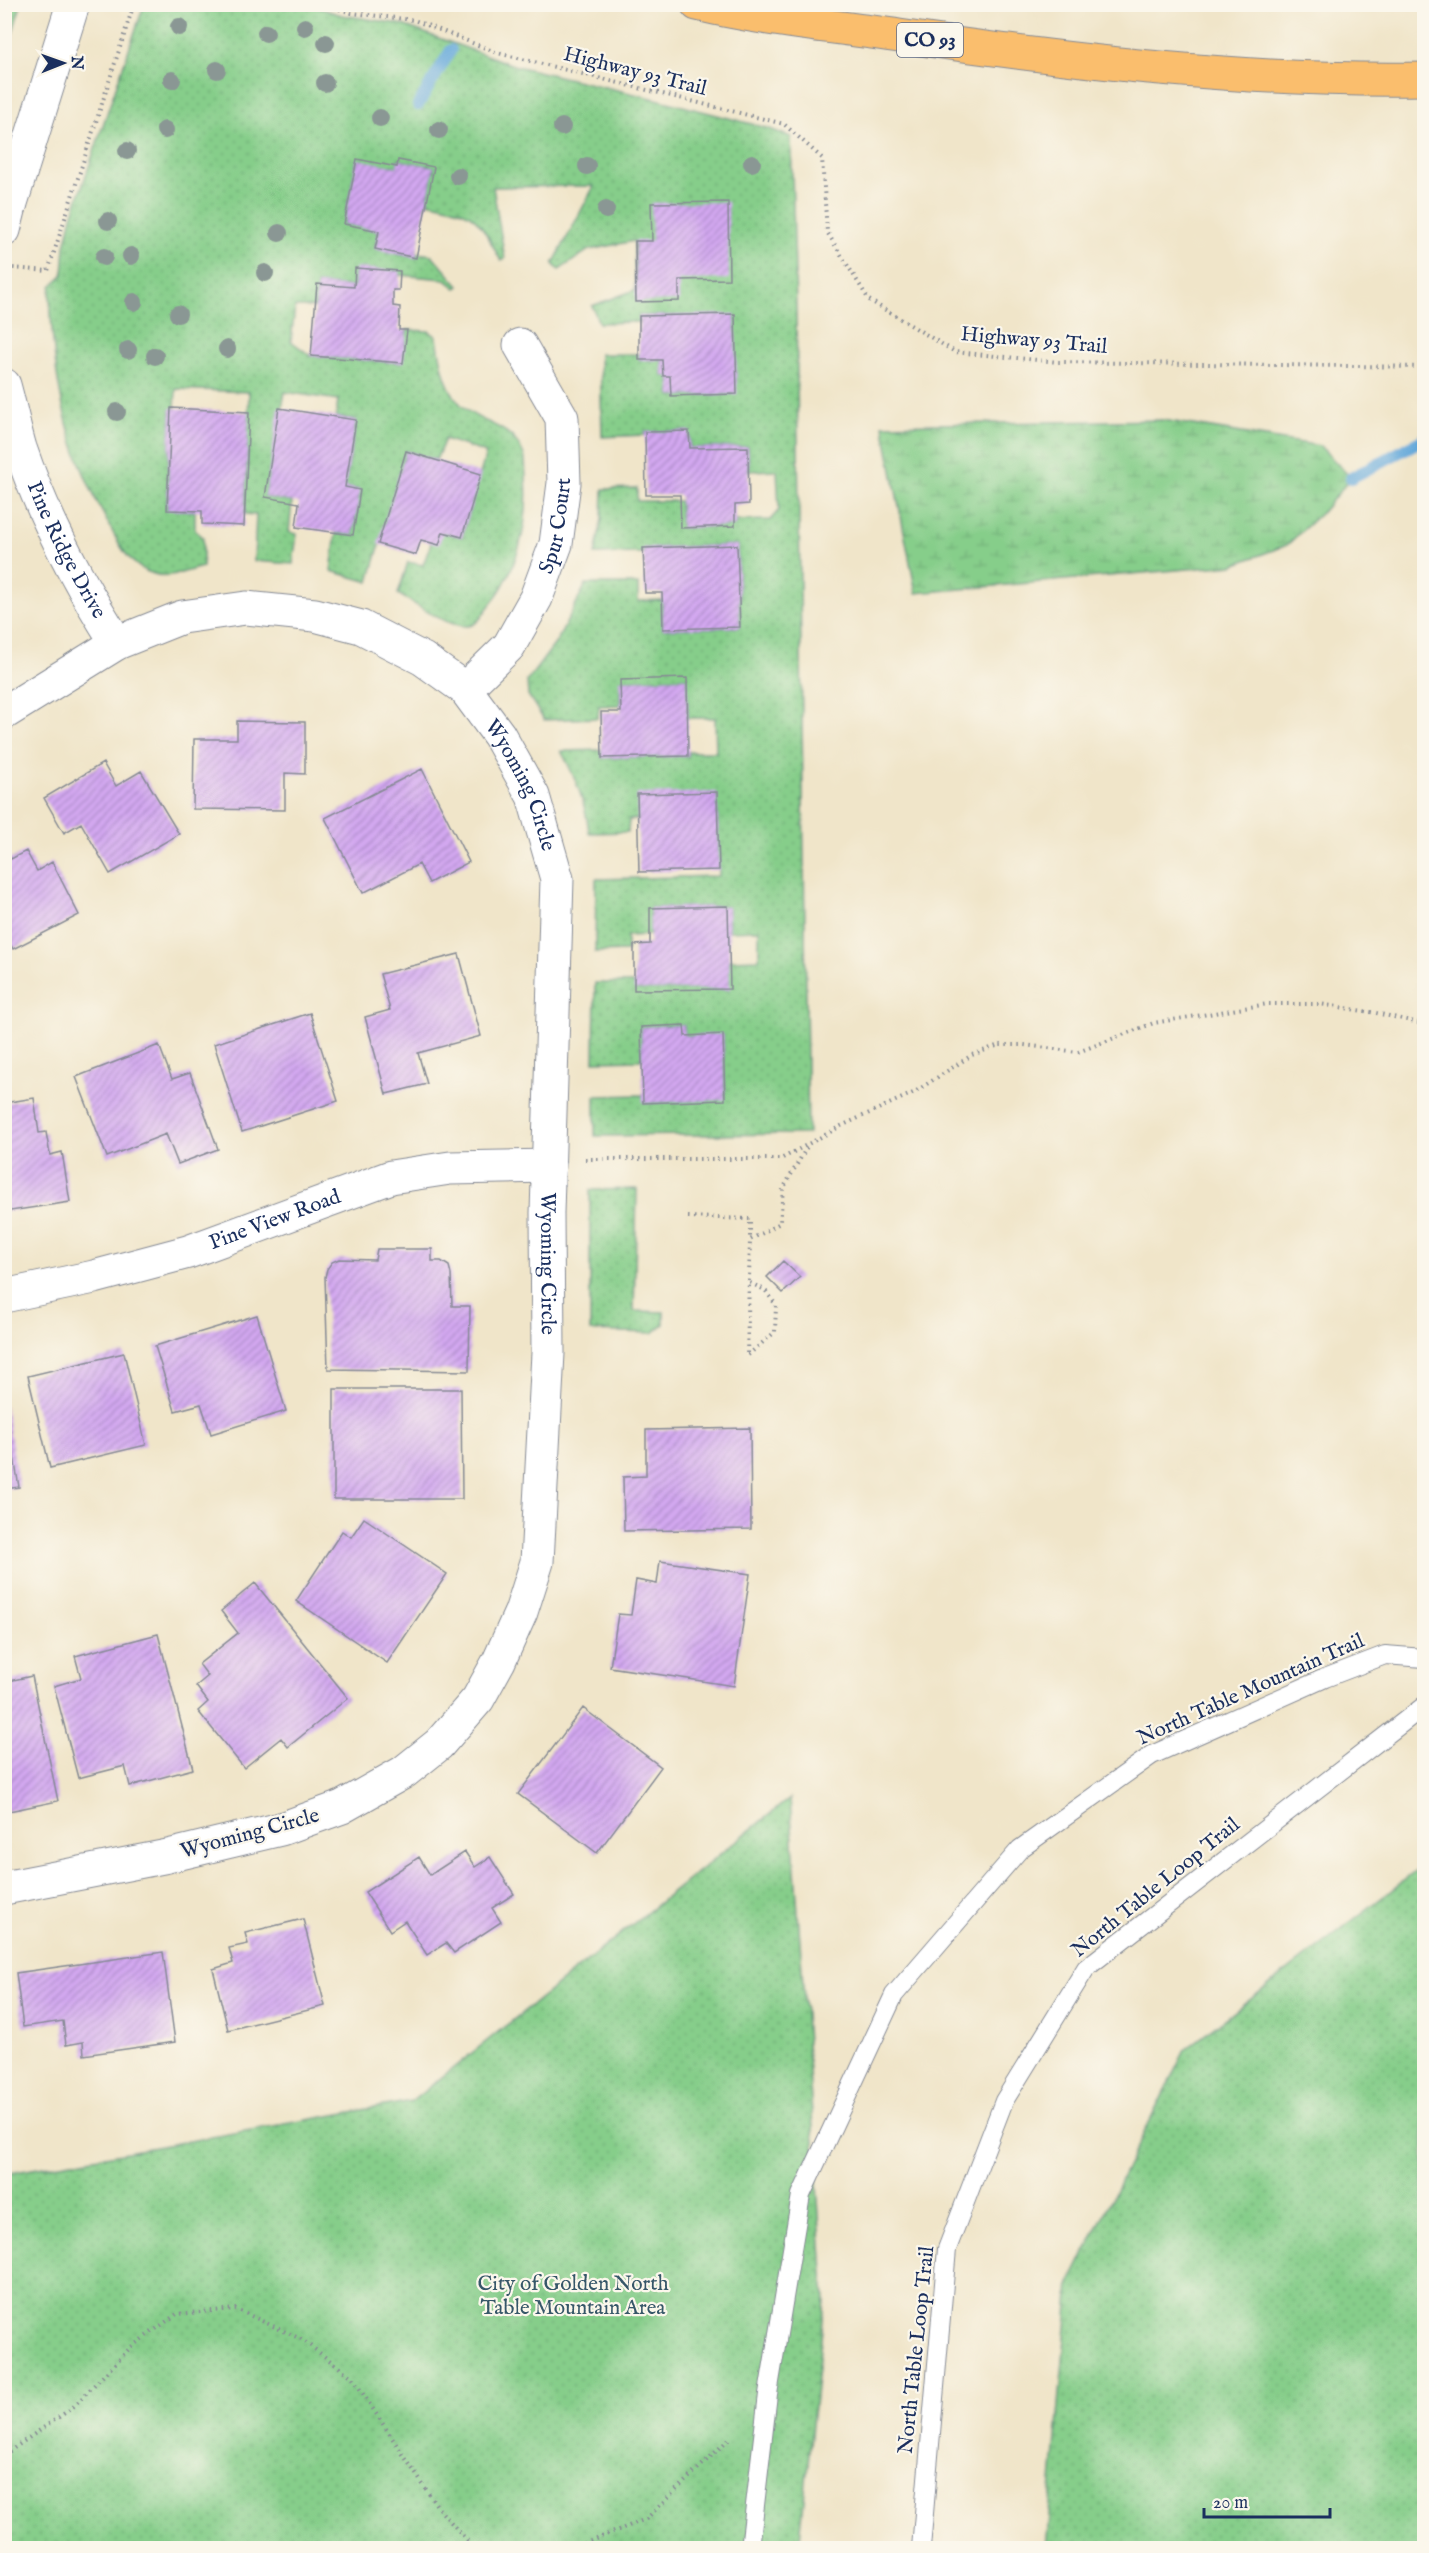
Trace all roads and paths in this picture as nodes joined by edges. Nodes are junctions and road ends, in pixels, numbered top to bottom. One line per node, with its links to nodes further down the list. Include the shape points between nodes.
1 (73, 4): 6 (street)
2 (134, 4): 7 (path, via 48,271)
3 (322, 4): 9 (path, Highway 93 Trail, via 352,14 414,20 498,53 784,124 822,158 826,232 870,300 955,352 1058,362)
4 (697, 4): 5 (highway, CO 93, via 968,46 1164,67 1314,77)
5 (1425, 79)
6 (6, 214)
7 (4, 267)
8 (520, 345): 12 (street, Spur Court, via 562,418 564,483 556,544 536,598 509,646)
9 (1425, 368)
10 (4, 385): 11 (street, Pine Ridge Drive, via 20,447 47,516)
11 (117, 643): 12 (street, Wyoming Circle, via 182,617 246,608 315,615 362,627 423,659); 13 (street, Wyoming Circle)
12 (465, 689): 16 (street, Wyoming Circle, via 499,735 533,796 557,879)
13 (4, 713)
14 (1425, 1024): 15 (path, via 1320,1004 1268,1004 1154,1023 1078,1052 999,1045 972,1055 913,1093)
15 (808, 1145): 16 (path, via 782,1159 585,1159); 18 (path, via 783,1189 780,1224)
16 (549, 1166): 20 (street, Pine View Road, via 450,1168 391,1177 188,1252); 23 (street, Wyoming Circle, via 548,1353 537,1562 521,1612 478,1699 439,1744 404,1773 342,1807 270,1832)
17 (688, 1216): 18 (path, via 750,1219)
18 (750, 1240): 19 (path)
19 (750, 1282): 19 (path, via 748,1314 747,1356 775,1332 776,1305 765,1290)
20 (4, 1296)
21 (1425, 1658): 24 (lane, North Table Mountain Trail, via 1385,1655 1152,1755 1020,1849 894,1995 806,2184)
22 (1425, 1706): 29 (lane, North Table Loop Trail, via 1086,1968 1004,2101 947,2248)
23 (4, 1888)
24 (768, 2394): 27 (path, via 733,2435 646,2518); 28 (lane, North Table Mountain Trail)
25 (4, 2455): 26 (path, via 72,2408 131,2347 177,2314 236,2309 301,2339 352,2377 439,2509)
26 (474, 2548)
27 (573, 2548)
28 (750, 2548)
29 (921, 2548)

